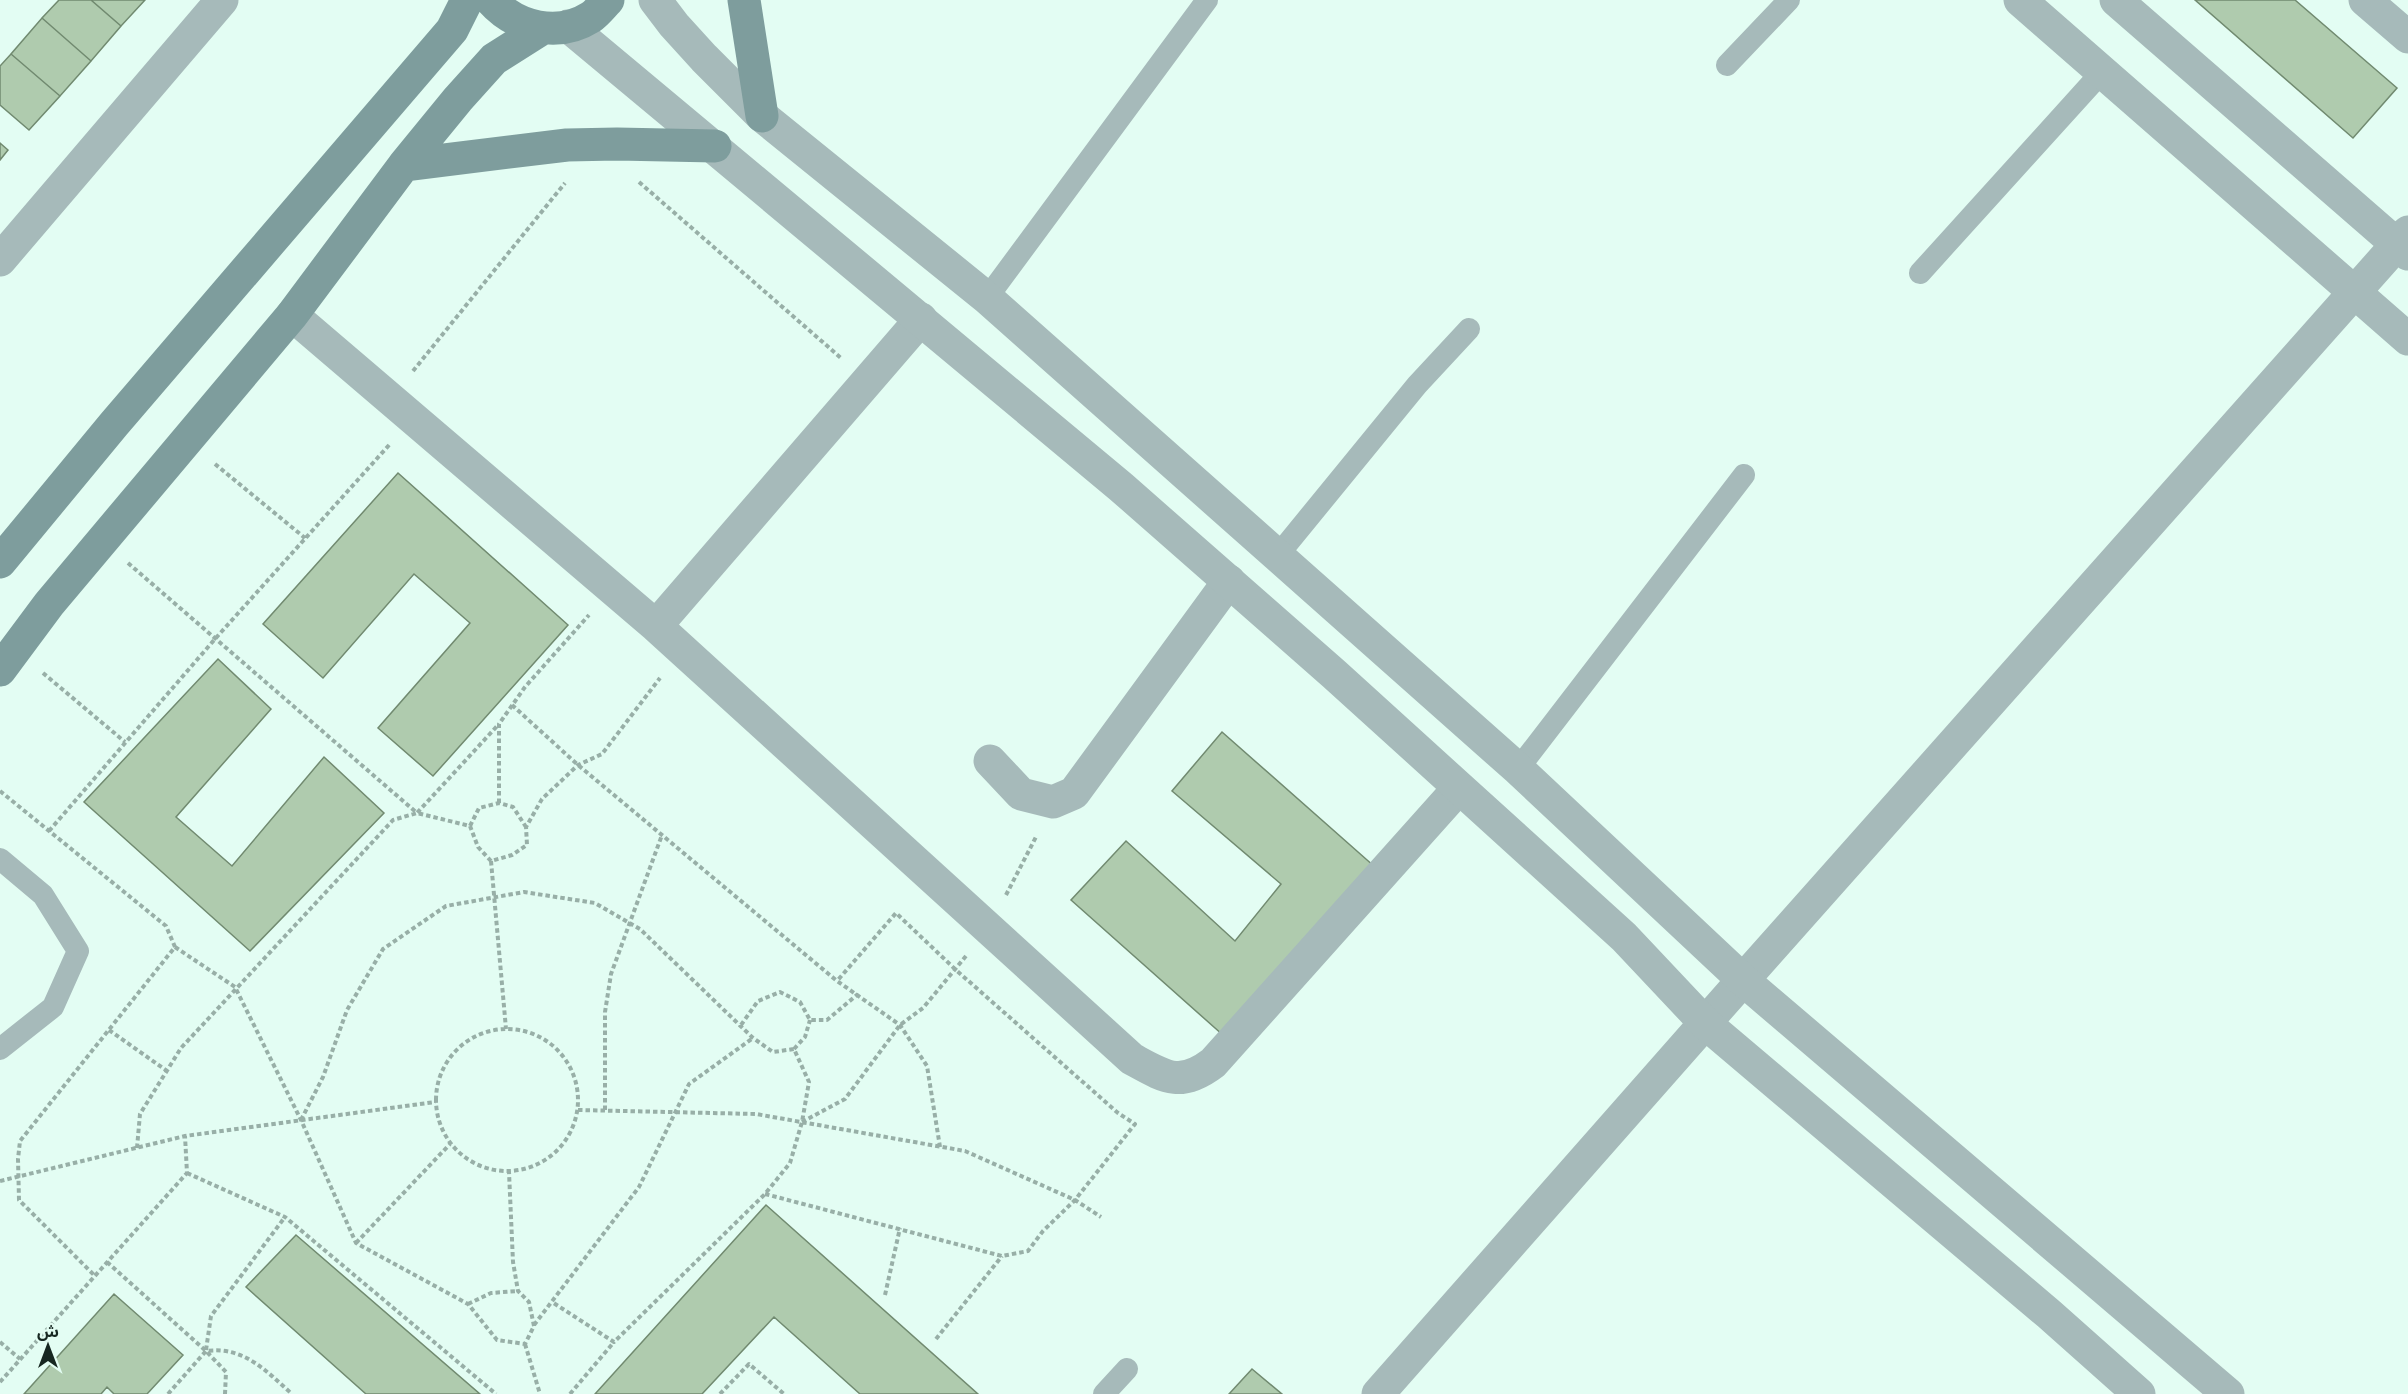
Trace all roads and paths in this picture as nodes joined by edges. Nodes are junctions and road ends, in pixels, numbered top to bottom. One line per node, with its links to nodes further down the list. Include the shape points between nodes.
1 (467, 0): 36 (main road, via 452,30)
2 (491, 0): 12 (main road, via 521,23)
3 (608, 0): 12 (main road, via 591,16)
4 (655, 0): 16 (street, via 697,50)
5 (744, 0): 16 (main road)
6 (1206, 0): 24 (lane)
7 (1789, 0): 14 (lane)
8 (2020, 0): 15 (street)
9 (2116, 0): 20 (street)
10 (2365, 0): 13 (street)
11 (220, 1): 21 (street)
12 (556, 27): 18 (street); 19 (main road, via 494,59)
13 (2408, 37)
14 (1727, 65)
15 (2102, 72): 22 (lane); 23 (street)
16 (762, 116): 24 (street)
17 (596, 144): 18 (main road); 19 (main road); 29 (path); 30 (path)
18 (715, 146): 26 (street)
19 (404, 165): 25 (main road)
20 (2404, 243): 23 (street)
21 (0, 260)
22 (1920, 273)
23 (2354, 290): 28 (street); 64 (street)
24 (987, 298): 35 (street)
25 (292, 315): 30 (street); 31 (main road)
26 (921, 319): 29 (street); 37 (street)
27 (1469, 329): 35 (lane, via 1417,385)
28 (2408, 339)
29 (867, 381): 39 (street)
30 (401, 409): 33 (path); 38 (street)
31 (187, 440): 33 (path); 34 (main road)
32 (1744, 475): 48 (lane)
33 (305, 538): 40 (path)
34 (102, 541): 40 (path); 42 (main road)
35 (1278, 555): 48 (street)
36 (0, 562)
37 (1229, 581): 49 (street); 50 (street, via 1074,793)
38 (612, 589): 39 (street); 43 (path)
39 (656, 626): 41 (street)
40 (215, 639): 45 (path); 52 (path)
41 (681, 650): 47 (path, via 602,754); 61 (street)
42 (8, 660): 45 (path)
43 (512, 705): 44 (path); 47 (path)
44 (499, 724): 51 (path); 52 (path)
45 (125, 742): 55 (path)
46 (990, 761): 50 (street, via 1021,794)
47 (578, 765): 54 (path, via 542,800); 56 (path)
48 (1518, 769): 64 (street)
49 (1458, 789): 61 (street, via 1213,1063 1190,1077 1167,1077 1132,1059); 69 (street, via 1624,937)
50 (1053, 802): 61 (path)
51 (498, 803): 53 (path, via 479,808); 54 (path, via 513,807)
52 (417, 813): 53 (path); 66 (path, via 393,820)
53 (470, 826): 58 (path, via 478,847)
54 (526, 826): 58 (path, via 527,845 512,855)
55 (49, 831)
56 (662, 835): 60 (path); 65 (path)
57 (0, 859): 75 (lane, via 43,895 78,951 53,1007)
58 (491, 861): 59 (path)
59 (494, 898): 60 (path, via 524,892 595,903); 72 (path); 82 (path, via 446,906 383,949 347,1010 323,1077)
60 (629, 922): 70 (path); 80 (path, via 611,975 605,1012)
61 (988, 928): 63 (path)
62 (175, 947): 66 (path)
63 (956, 970): 65 (path, via 896,913); 71 (path, via 923,1008); 92 (path, via 1135,1124)
64 (1743, 980): 69 (street); 123 (street)
65 (837, 981): 67 (path)
66 (236, 987): 77 (path, via 182,1047); 82 (path)
67 (858, 994): 68 (path, via 827,1020); 71 (path)
68 (810, 1020): 70 (path, via 800,1002 780,992 758,1001); 76 (path, via 805,1037)
69 (1706, 1024): 121 (street); 122 (street)
70 (741, 1025): 74 (path)
71 (900, 1025): 83 (path, via 845,1099); 86 (path, via 927,1066)
72 (506, 1029): 78 (path, via 483,1032 448,1059 438,1080); 79 (path, via 528,1031 565,1056 575,1077)
73 (109, 1030): 77 (path)
74 (753, 1038): 76 (path, via 773,1052); 81 (path, via 689,1084)
75 (0, 1049)
76 (794, 1049): 83 (path, via 809,1082)
77 (167, 1071): 87 (path, via 140,1114)
78 (435, 1102): 82 (path); 85 (path)
79 (578, 1110): 80 (path); 88 (path, via 567,1141 551,1157 531,1168)
80 (605, 1110): 81 (path)
81 (675, 1112): 83 (path, via 756,1114); 101 (path, via 639,1187)
82 (301, 1120): 84 (path); 96 (path)
83 (802, 1122): 86 (path); 91 (path, via 790,1163)
84 (185, 1136): 87 (path); 89 (path)
85 (450, 1144): 88 (path, via 466,1160 487,1169); 96 (path)
86 (940, 1147): 92 (path, via 964,1151)
87 (137, 1148): 90 (path)
88 (509, 1172): 99 (path)
89 (188, 1173): 93 (path); 98 (path)
90 (0, 1181)
91 (765, 1194): 95 (path); 106 (path)
92 (1075, 1200): 94 (path); 97 (path, via 1028,1251)
93 (285, 1217): 108 (path, via 212,1316); 115 (path)
94 (1101, 1217)
95 (900, 1228): 97 (path); 100 (path)
96 (356, 1243): 102 (path)
97 (1002, 1256): 104 (path)
98 (107, 1262): 108 (path); 109 (path)
99 (518, 1291): 102 (path, via 491,1293); 103 (path, via 528,1302)
100 (885, 1295)
101 (552, 1302): 103 (path); 106 (path)
102 (468, 1304): 107 (path, via 497,1340)
103 (534, 1326): 107 (path)
104 (936, 1339)
105 (0, 1342): 109 (path)
106 (614, 1342): 117 (path)
107 (525, 1344): 116 (path)
108 (206, 1351): 112 (path); 113 (path, via 226,1372); 114 (path, via 221,1349 255,1361)
109 (20, 1359): 111 (path)
110 (1127, 1369): 120 (lane)
111 (0, 1382)
112 (168, 1394)
113 (225, 1394)
114 (292, 1394)
115 (496, 1394)
116 (540, 1394)
117 (570, 1394)
118 (720, 1394): 119 (path, via 749,1364)
119 (784, 1394)
120 (1104, 1394)
121 (1378, 1394)
122 (2139, 1394)
123 (2228, 1394)

